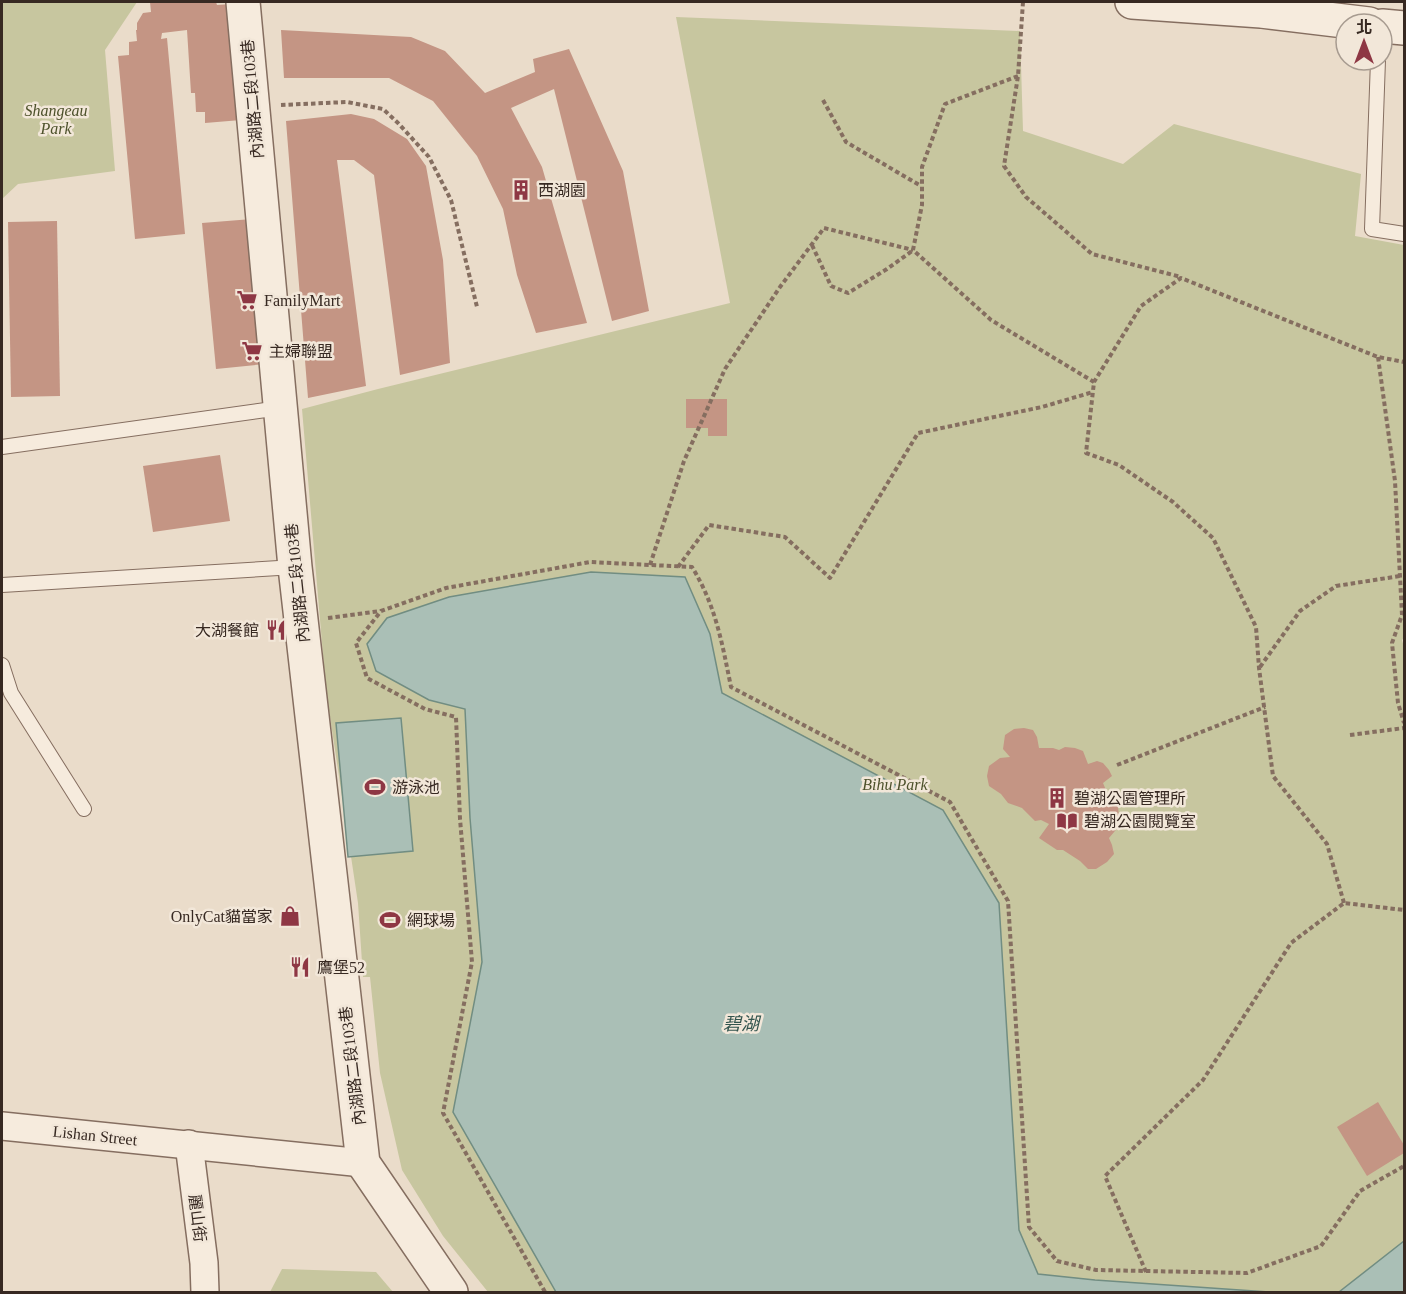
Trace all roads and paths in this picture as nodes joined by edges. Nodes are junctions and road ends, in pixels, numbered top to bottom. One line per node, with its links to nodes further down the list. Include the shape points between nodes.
1 (243, 2): 9 (street, 內湖路二段103巷)
2 (1023, 2): 7 (path)
3 (1132, 2): 4 (street)
4 (1266, 6): 5 (street)
5 (1334, 18)
6 (1378, 72): 11 (lane, via 1372,229)
7 (1018, 76): 10 (path, via 945,104 922,167); 14 (path, via 1004,166 1026,197 1092,254)
8 (823, 100): 10 (path, via 846,142)
9 (253, 106): 15 (path, via 346,102 383,109 429,157 451,200); 20 (street, 內湖路二段103巷)
10 (922, 186): 13 (path)
11 (1404, 234)
12 (812, 245): 13 (path, via 824,228); 13 (path, via 831,286 848,293); 22 (path, via 725,369 684,461)
13 (913, 250): 18 (path, via 991,320)
14 (1181, 278): 16 (path); 18 (path, via 1141,306)
15 (477, 307)
16 (1378, 357): 17 (path); 25 (path, via 1395,481)
17 (1404, 362)
18 (1094, 382): 19 (path)
19 (1093, 392): 24 (path, via 918,433 830,578 785,537 709,525); 31 (path, via 1086,453 1119,465 1173,502 1213,538 1256,627)
20 (280, 408): 21 (lane); 23 (street, 內湖路二段103巷)
21 (2, 447)
22 (650, 565): 24 (path); 27 (path, via 590,562 446,588)
23 (295, 567): 26 (lane); 29 (street, 內湖路二段103巷)
24 (678, 567): 44 (path, via 692,567 703,586 720,630 731,687 950,802 1008,901 1029,1227 1057,1261 1096,1270)
25 (1400, 576): 28 (path); 31 (path, via 1336,586 1300,611)
26 (2, 585)
27 (381, 611): 29 (path); 47 (path, via 356,643 367,678 425,709 456,717 472,962 443,1113)
28 (1403, 614): 33 (path, via 1392,644)
29 (301, 621): 42 (street, 內湖路二段103巷)
30 (2, 665): 37 (lane, via 11,693)
31 (1259, 668): 32 (path)
32 (1265, 707): 36 (path); 38 (path, via 1273,776 1327,844)
33 (1404, 723)
34 (1404, 728): 35 (path)
35 (1350, 735)
36 (1117, 765)
37 (84, 809)
38 (1344, 903): 39 (path); 44 (path, via 1291,943 1203,1080 1105,1176)
39 (1404, 910)
40 (2, 1126): 41 (street, Lishan Street)
41 (189, 1144): 42 (street); 45 (street, 麗山街)
42 (363, 1163): 46 (street, 內湖路二段103巷)
43 (1404, 1166): 44 (path, via 1360,1191 1321,1246 1247,1273)
44 (1146, 1272)
45 (205, 1293)
46 (451, 1293)
47 (545, 1293)

